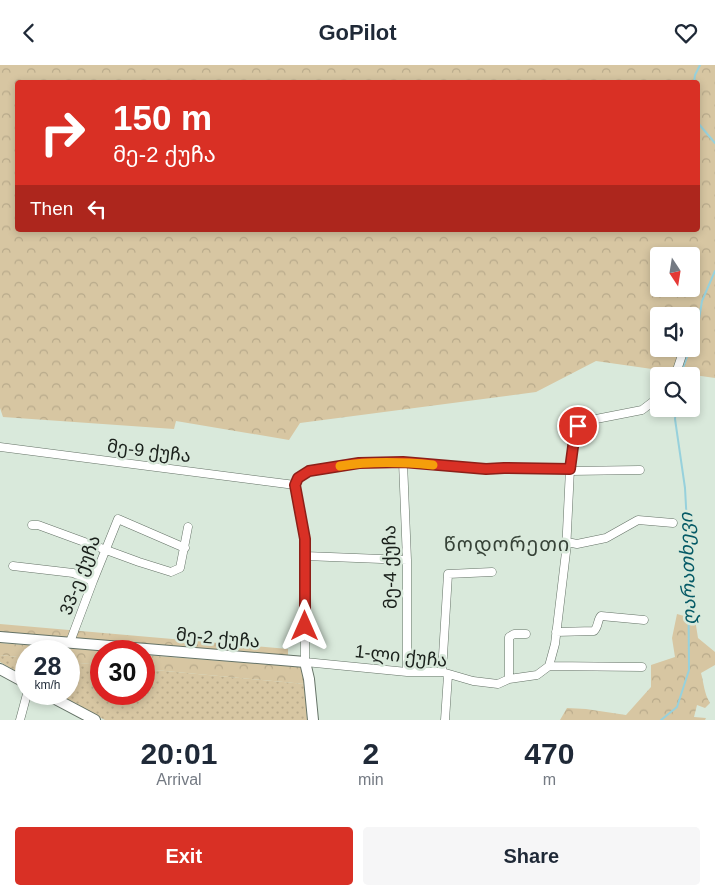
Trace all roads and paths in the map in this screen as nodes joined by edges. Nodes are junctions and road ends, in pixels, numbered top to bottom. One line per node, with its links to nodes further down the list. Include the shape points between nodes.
1 (650, 404): 4 (street, via 642,410 591,420 578,426)
2 (0, 447): 6 (street, მე-9 ქუჩა)
3 (403, 462): 4 (street, via 486,469); 6 (street, via 359,463 309,471 298,478); 14 (street, მე-4 ქუჩა)
4 (570, 470): 5 (street); 10 (street)
5 (640, 470)
6 (295, 485): 13 (street)
7 (673, 523): 10 (street, via 638,520 606,538 577,544)
8 (32, 525): 12 (street)
9 (188, 527): 11 (street)
10 (567, 542): 19 (street)
11 (185, 548): 12 (street, via 180,568 171,572); 12 (street, 33-ე ქუჩა, via 118,519)
12 (106, 549): 17 (street, 33-ე ქუჩა)
13 (305, 556): 14 (street); 25 (street)
14 (407, 560): 29 (street, მე-4 ქუჩა)
15 (13, 566): 17 (street, via 73,573)
16 (492, 572): 30 (street, via 448,574)
17 (93, 581): 23 (street, 33-ე ქუჩა)
18 (644, 620): 19 (street, via 601,615 594,631)
19 (556, 632): 26 (street)
20 (526, 635): 32 (street, via 509,637)
21 (0, 637): 22 (main road, მე-2 ქუჩა)
22 (35, 640)
23 (71, 640)
24 (80, 644): 25 (main road, მე-2 ქუჩა)
25 (305, 661): 29 (street, 1-ლი ქუჩა); 37 (main road)
26 (549, 666): 27 (street); 32 (street, 1-ლი ქუჩა, via 537,675)
27 (642, 667)
28 (0, 669): 31 (main road)
29 (407, 672): 30 (street, 1-ლი ქუჩა)
30 (445, 673): 32 (street, 1-ლი ქუჩა, via 498,684); 38 (street)
31 (15, 677)
32 (509, 679)
33 (24, 705): 35 (street)
34 (67, 705): 36 (main road)
35 (20, 720)
36 (95, 720)
37 (312, 720)
38 (445, 720)

